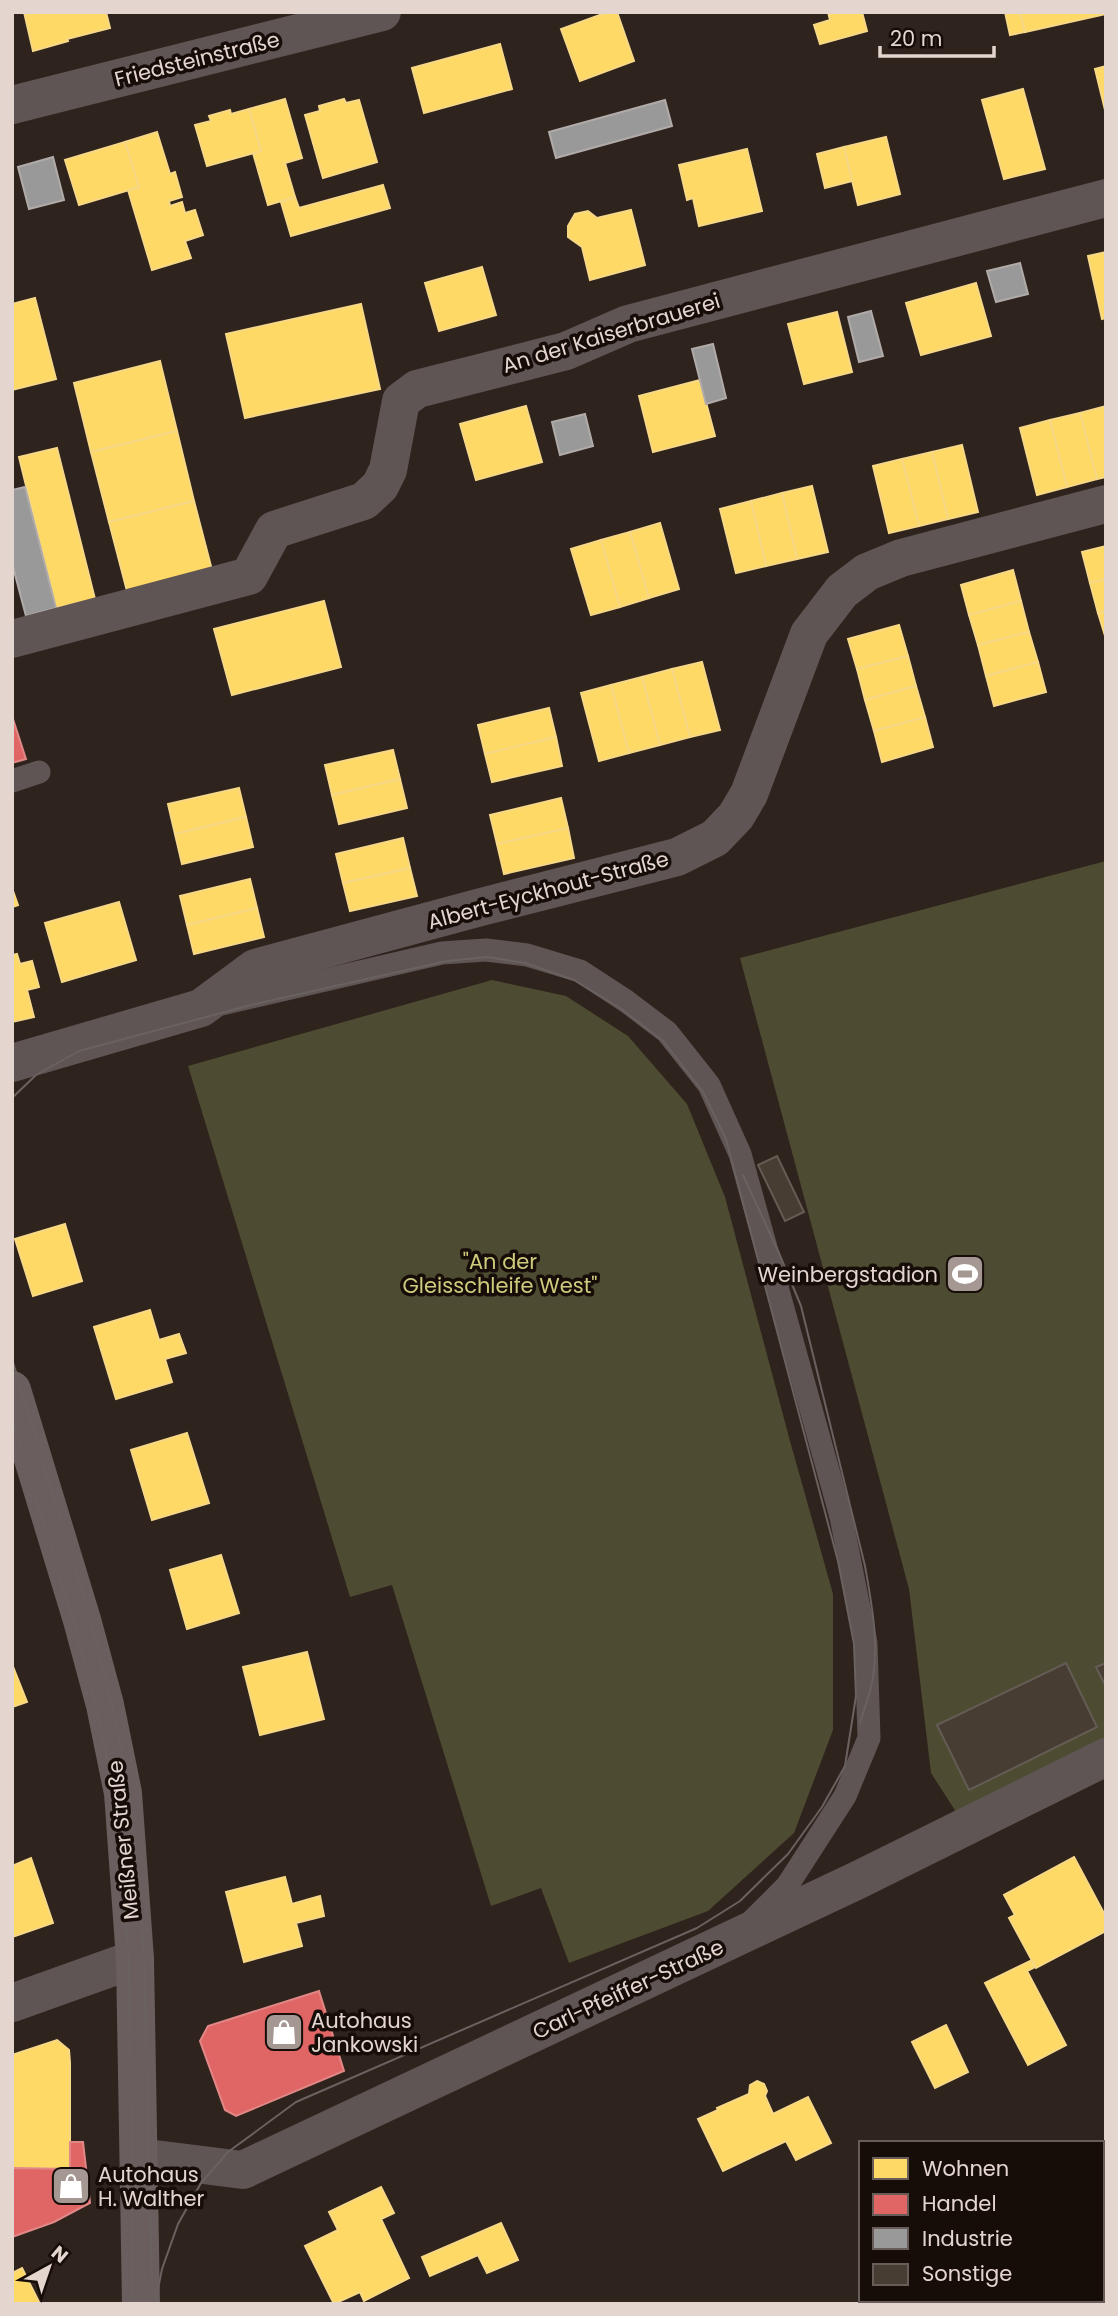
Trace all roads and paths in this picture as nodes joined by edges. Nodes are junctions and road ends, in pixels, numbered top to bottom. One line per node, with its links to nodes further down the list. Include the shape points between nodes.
1 (382, 12): 2 (street, Friedsteinstraße)
2 (12, 105)
3 (1106, 198): 5 (street, An der Kaiserbrauerei, via 628,324 566,351 417,389 401,401 388,470 380,486 364,501 274,530 249,576)
4 (1106, 504): 8 (street, Albert-Eyckhout-Straße, via 901,558 867,572 842,591 809,634 749,794 715,838 677,857 255,968)
5 (12, 639)
6 (39, 772): 7 (lane)
7 (12, 781)
8 (201, 1008): 9 (street, Albert-Eyckhout-Straße); 12 (lane, via 442,953 486,950 527,955 580,971 625,1001 667,1032 709,1085 740,1154 841,1517 866,1643 869,1724 869,1738 845,1796 787,1886)
9 (12, 1063)
10 (12, 1390): 13 (main road, Meißner Straße, via 105,1705 123,1793)
11 (1106, 1757): 12 (street, Carl-Pfeiffer-Straße)
12 (733, 1939): 15 (street, Carl-Pfeiffer-Straße, via 243,2171)
13 (135, 1959): 14 (street); 15 (main road, Meißner Straße)
14 (12, 2003)
15 (139, 2157): 16 (main road, Meißner Straße)
16 (141, 2304)

